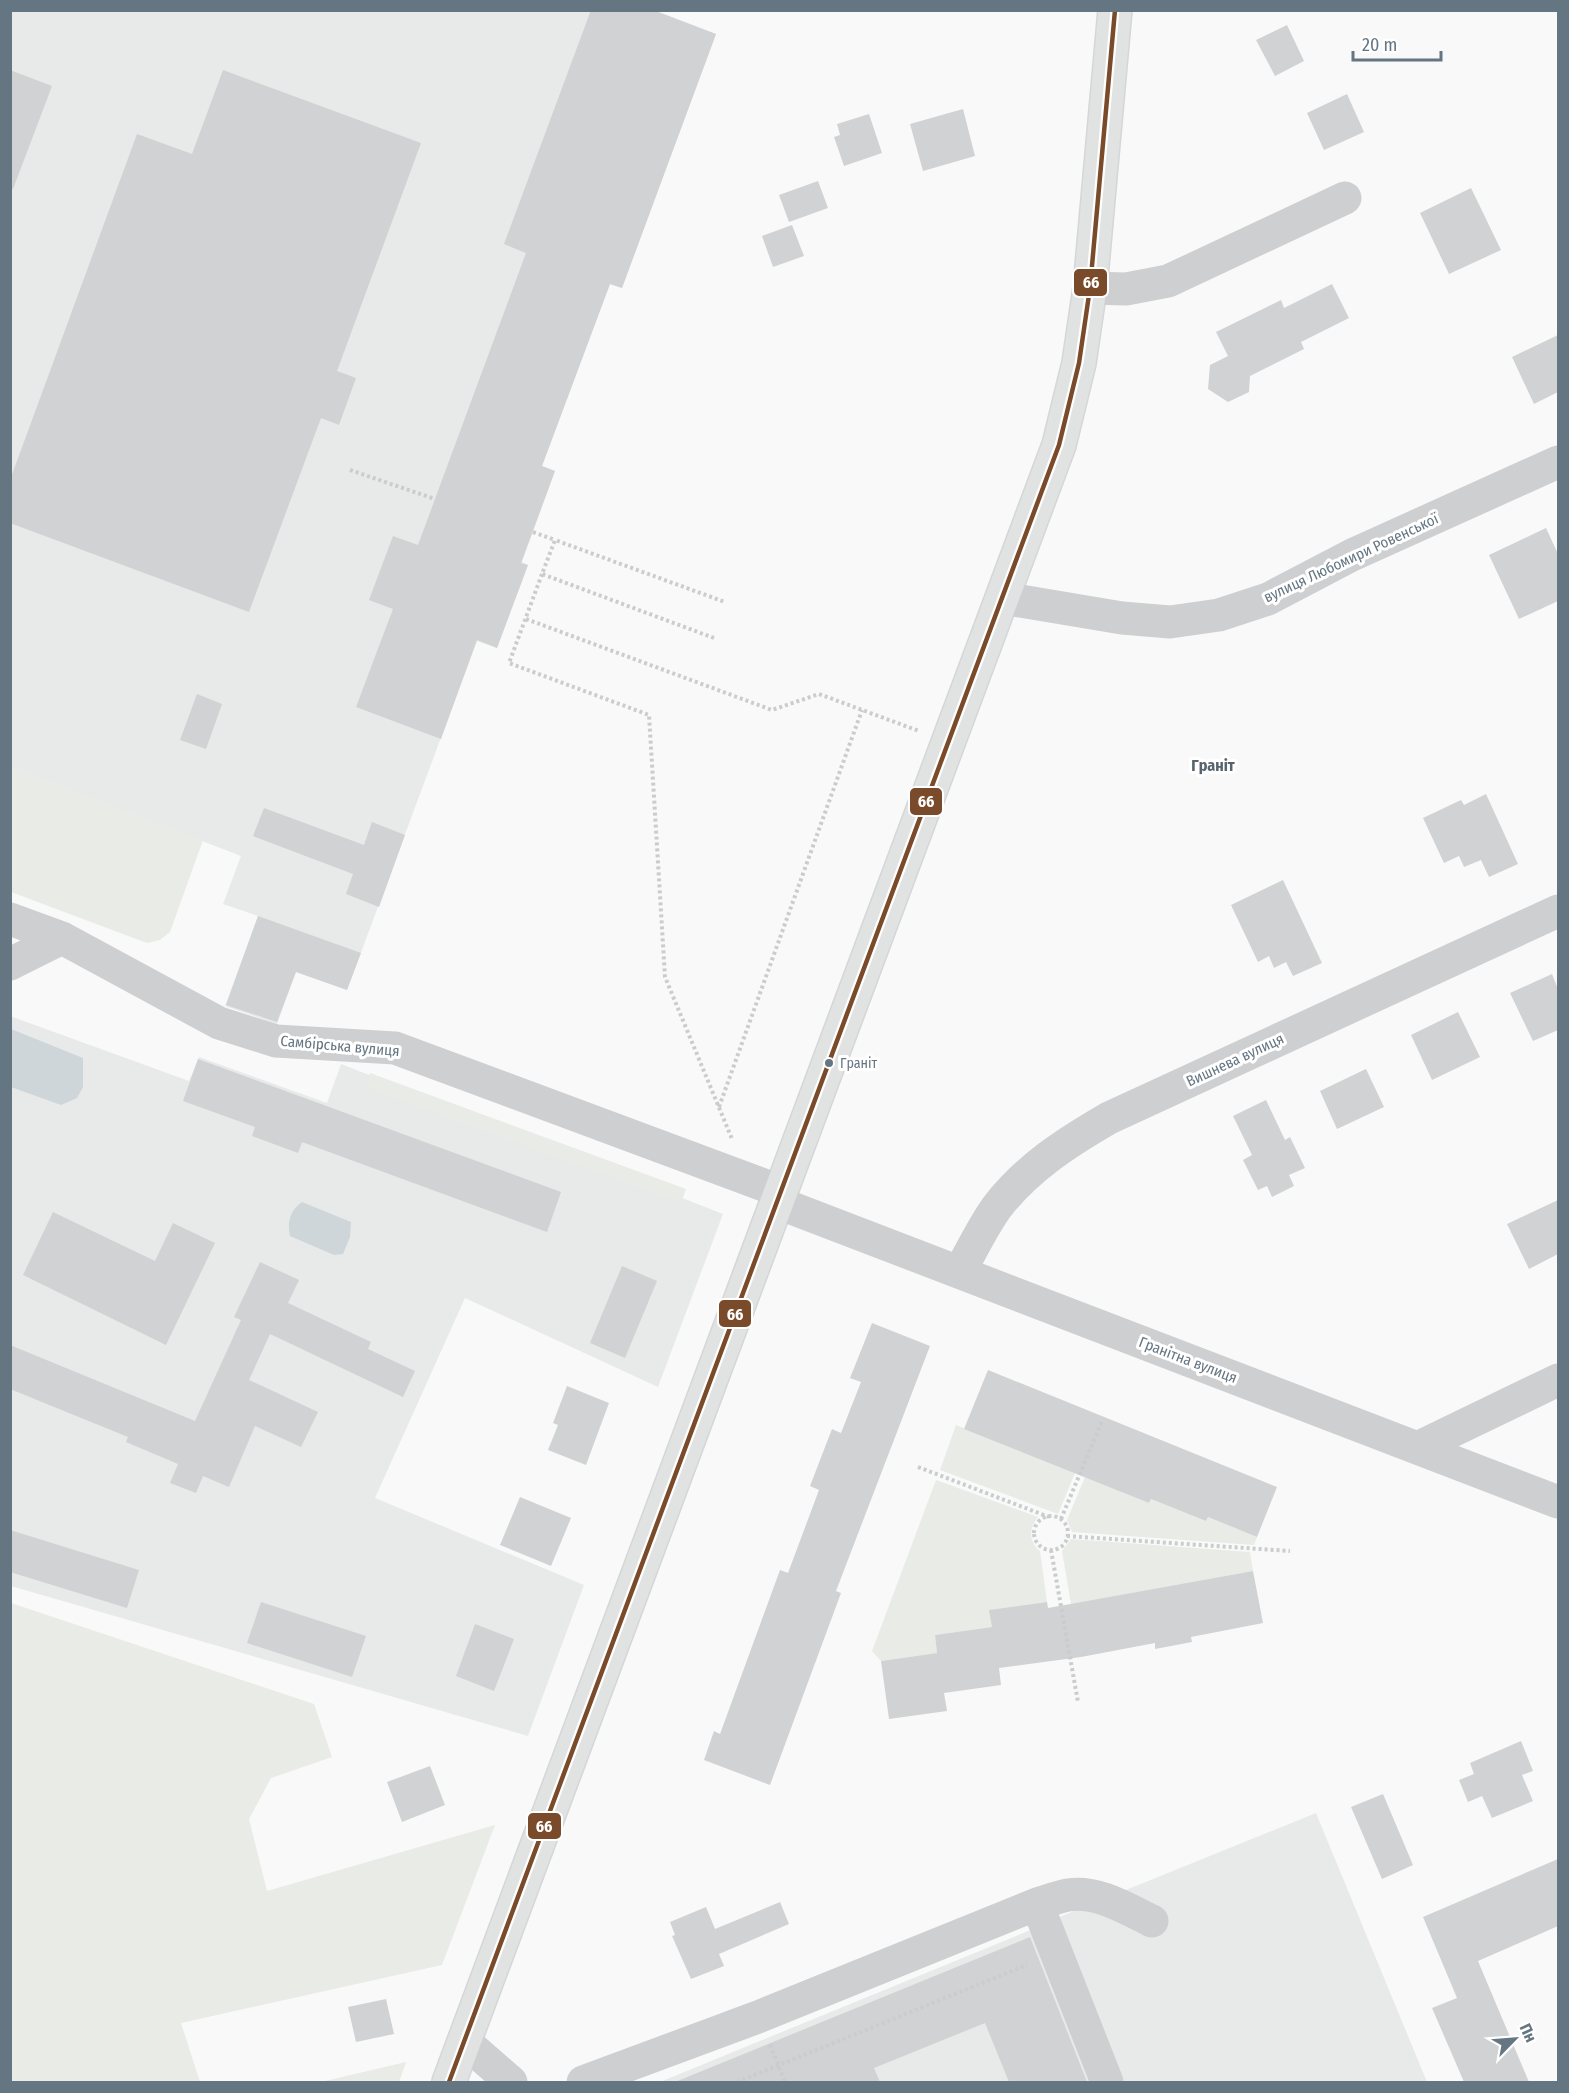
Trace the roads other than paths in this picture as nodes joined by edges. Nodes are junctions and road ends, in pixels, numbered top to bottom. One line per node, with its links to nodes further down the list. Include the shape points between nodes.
1 (1115, 10): 3 (main road)
2 (1345, 198): 3 (street, via 1168,281 1126,289)
3 (1090, 288): 5 (main road, via 1059,445)
4 (1558, 462): 5 (street, вулиця Любомири Ровенської, via 1352,555 1268,599 1219,615 1170,622)
5 (1002, 598): 10 (main road)
6 (1558, 911): 11 (street, Вишнева вулиця, via 1108,1118 1066,1143 1025,1175 996,1208)
7 (10, 919): 8 (street, Самбірська вулиця)
8 (62, 938): 9 (street); 10 (street, Самбірська вулиця, via 219,1023 276,1041 395,1048 747,1179)
9 (10, 964)
10 (778, 1196): 11 (street, Гранітна вулиця); 17 (main road)
11 (960, 1271): 13 (street, Гранітна вулиця)
12 (1558, 1380): 13 (street)
13 (1417, 1449): 14 (street, Гранітна вулиця)
14 (1558, 1502)
15 (1036, 1904): 16 (street, via 1069,1894 1087,1894); 20 (street, via 758,2017); 21 (street)
16 (1152, 1921)
17 (464, 2041): 18 (main road); 19 (street)
18 (449, 2082)
19 (511, 2082)
20 (583, 2082)
21 (1107, 2082)

